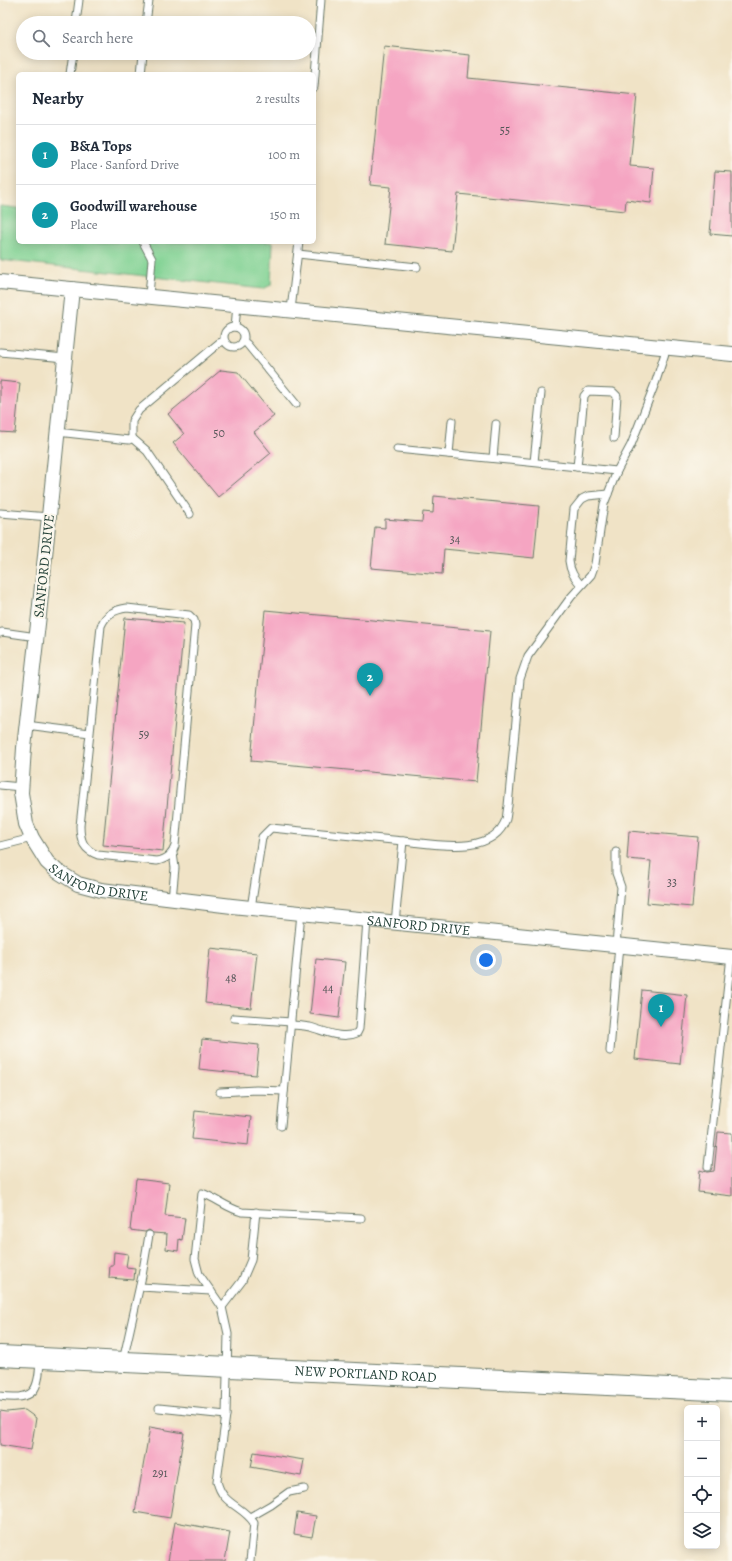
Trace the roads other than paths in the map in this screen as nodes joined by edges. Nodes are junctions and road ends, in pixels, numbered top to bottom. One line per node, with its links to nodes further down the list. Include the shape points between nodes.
1 (78, 0): 4 (lane)
2 (148, 0): 5 (lane)
3 (321, 0): 10 (lane)
4 (77, 16)
5 (147, 16)
6 (72, 60): 8 (lane)
7 (142, 60): 9 (lane)
8 (70, 72)
9 (141, 72)
10 (315, 72)
11 (144, 244): 17 (lane, via 152,259)
12 (299, 244): 13 (lane)
13 (298, 254): 14 (lane); 19 (lane)
14 (417, 267)
15 (0, 282): 16 (street)
16 (72, 288): 17 (street); 26 (street, SANFORD DRIVE)
17 (150, 296): 18 (street)
18 (237, 305): 19 (street); 20 (lane)
19 (291, 310): 23 (street)
20 (235, 327): 21 (lane, via 225,332); 22 (lane, via 242,332)
21 (224, 340): 22 (lane, via 234,347); 32 (lane, via 139,410 132,420)
22 (242, 341): 28 (lane)
23 (667, 347): 25 (street); 39 (lane, via 631,445)
24 (0, 352): 26 (lane)
25 (732, 354)
26 (65, 358): 31 (street, SANFORD DRIVE)
27 (541, 394): 37 (lane)
28 (296, 404)
29 (452, 421): 35 (lane)
30 (496, 424): 36 (lane)
31 (58, 432): 32 (lane, via 129,440); 43 (street, SANFORD DRIVE)
32 (132, 438): 42 (lane, via 147,451)
33 (614, 438): 38 (lane, via 617,396 613,392 588,391 584,396)
34 (397, 449): 35 (lane)
35 (450, 454): 36 (lane)
36 (493, 458): 37 (lane)
37 (534, 462): 38 (lane)
38 (577, 467): 39 (lane)
39 (617, 471): 40 (lane)
40 (608, 494): 44 (lane, via 604,504 595,564 591,575); 44 (lane, via 588,496 574,509 569,561 570,569)
41 (0, 513): 43 (lane)
42 (190, 514)
43 (49, 517): 46 (street, SANFORD DRIVE)
44 (581, 585): 52 (lane, via 537,642 524,666 520,679 508,806 502,826 494,835 477,844)
45 (0, 633): 46 (lane)
46 (37, 637): 47 (street, SANFORD DRIVE)
47 (26, 725): 48 (lane); 50 (street, SANFORD DRIVE)
48 (90, 733): 55 (lane, via 80,826 85,847 98,855 158,861); 55 (lane, via 101,626 104,618 118,609 127,608 189,615 196,625)
49 (0, 785): 50 (lane)
50 (21, 787): 51 (street, SANFORD DRIVE, via 26,824)
51 (32, 838): 53 (lane); 56 (street, SANFORD DRIVE, via 47,862 78,884 101,890)
52 (404, 841): 57 (lane, via 272,828 262,837); 60 (lane)
53 (0, 846)
54 (616, 852): 61 (lane, via 616,873 621,887)
55 (173, 853): 56 (lane, via 175,868)
56 (172, 899): 57 (street, SANFORD DRIVE)
57 (251, 908): 58 (street, SANFORD DRIVE)
58 (301, 913): 59 (street, SANFORD DRIVE); 64 (lane)
59 (367, 920): 60 (street, SANFORD DRIVE); 64 (lane, via 358,1033 345,1036)
60 (395, 923): 61 (street, SANFORD DRIVE)
61 (617, 945): 62 (street, SANFORD DRIVE); 65 (lane)
62 (731, 957): 69 (lane)
63 (234, 1018): 64 (lane)
64 (291, 1024): 66 (lane)
65 (610, 1051)
66 (284, 1090): 67 (lane); 68 (lane)
67 (220, 1092)
68 (281, 1126)
69 (708, 1167)
70 (256, 1212): 71 (lane); 74 (lane, via 234,1210 202,1193 195,1259 199,1274); 75 (lane, via 251,1260 242,1281)
71 (361, 1218)
72 (149, 1235): 73 (lane)
73 (140, 1287): 74 (lane); 78 (lane)
74 (212, 1291): 75 (lane)
75 (222, 1307): 79 (lane, via 228,1334)
76 (0, 1356): 77 (street, NEW PORTLAND ROAD)
77 (40, 1358): 78 (street, NEW PORTLAND ROAD); 81 (lane, via 40,1377 35,1389 28,1395)
78 (122, 1363): 79 (street, NEW PORTLAND ROAD)
79 (228, 1367): 80 (street, NEW PORTLAND ROAD); 83 (lane)
80 (732, 1391)
81 (0, 1396)
82 (159, 1408): 83 (lane)
83 (226, 1414): 85 (lane, via 217,1481 224,1498)
84 (304, 1489): 85 (lane, via 289,1492)
85 (250, 1517): 86 (lane, via 255,1528)
86 (250, 1561)

